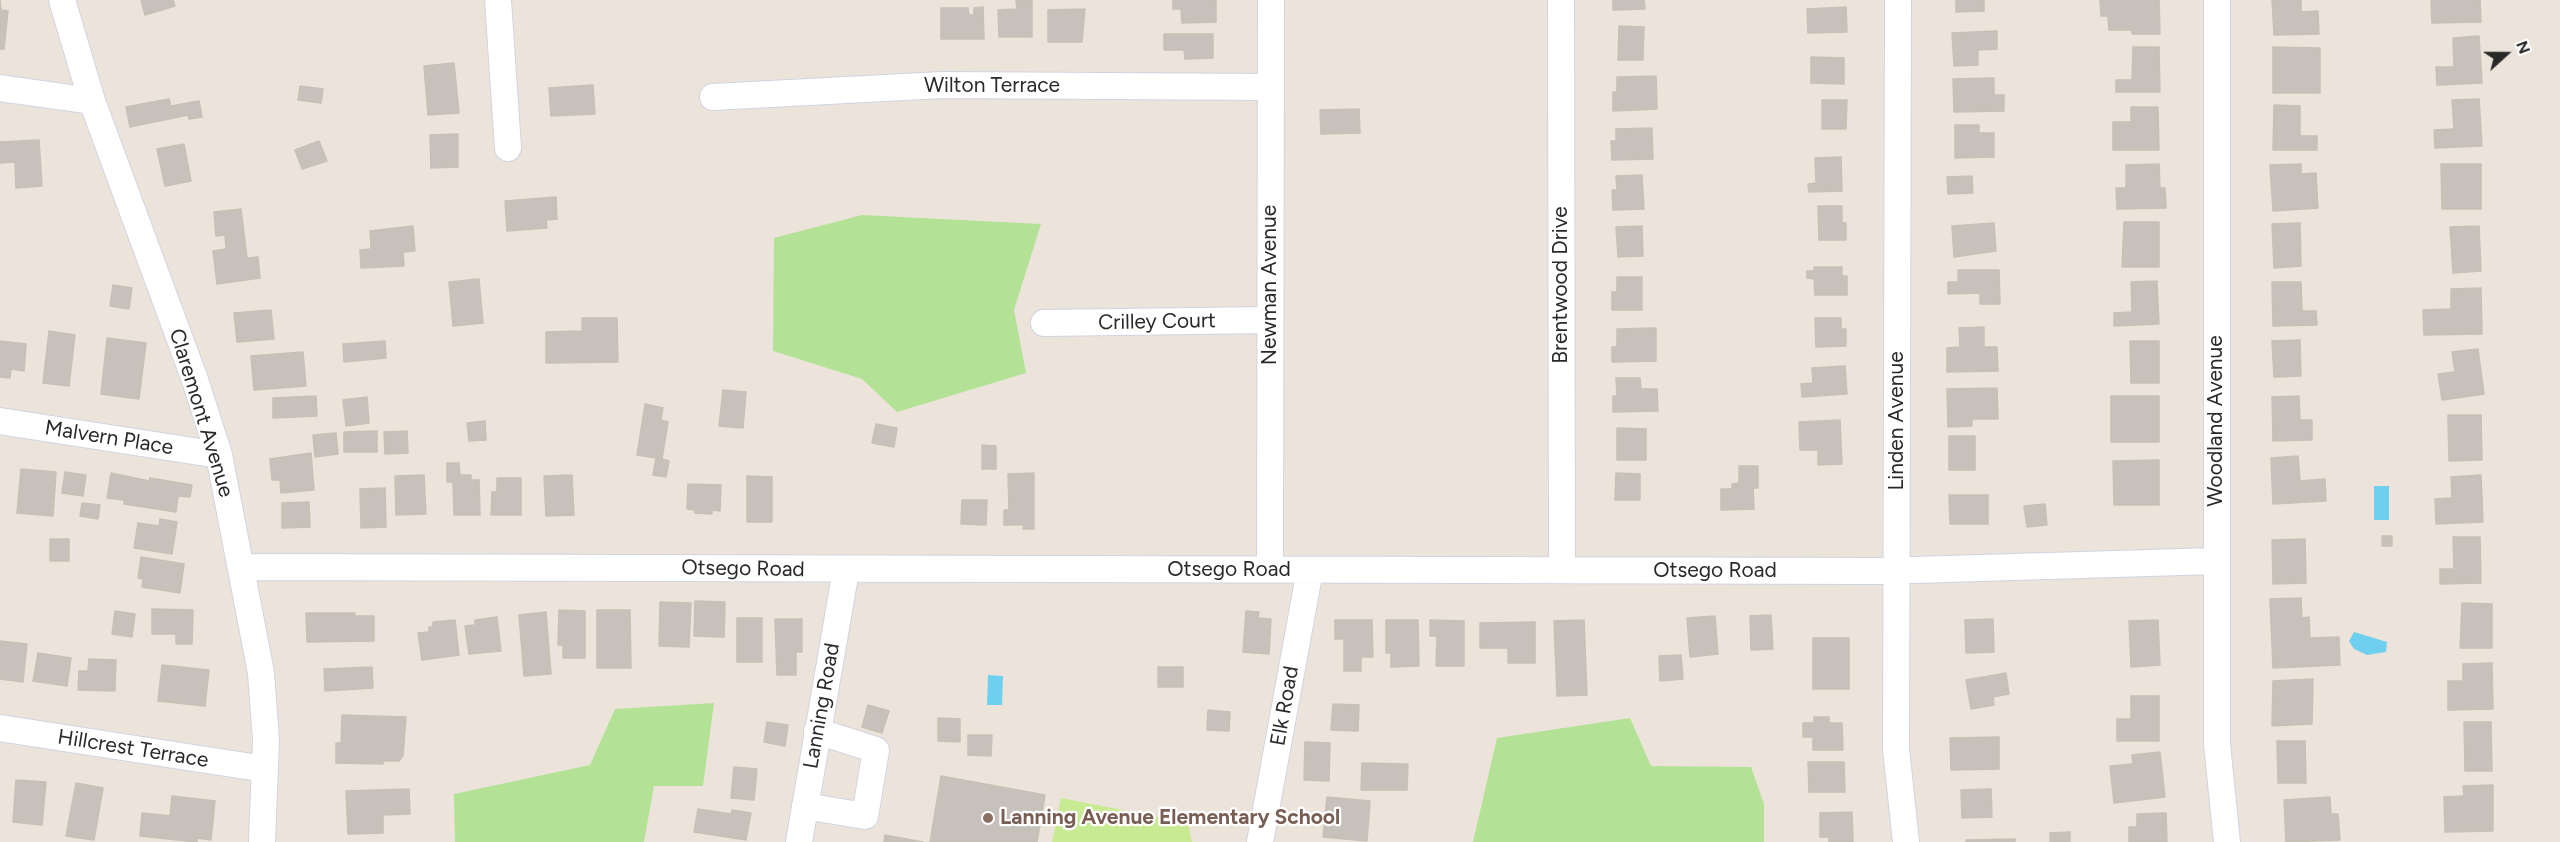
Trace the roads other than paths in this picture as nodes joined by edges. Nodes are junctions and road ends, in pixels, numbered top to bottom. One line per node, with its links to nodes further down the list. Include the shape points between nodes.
1 (62, 0): 10 (street, Claremont Avenue)
2 (498, 0): 11 (street)
3 (1270, 0): 7 (street, Newman Avenue)
4 (1561, 0): 21 (street, Brentwood Drive)
5 (1898, 0): 22 (street, Linden Avenue)
6 (2217, 0): 16 (street, Woodland Avenue)
7 (1270, 87): 9 (street, Wilton Terrace, via 942,85); 12 (street, Newman Avenue)
8 (0, 88): 10 (street)
9 (713, 98)
10 (92, 101): 15 (street, Claremont Avenue)
11 (507, 148)
12 (1269, 320): 13 (street, Crilley Court); 18 (street, Newman Avenue)
13 (1044, 323)
14 (0, 421): 15 (street, Malvern Place)
15 (219, 455): 17 (street, Claremont Avenue)
16 (2216, 561): 22 (street, Otsego Road); 31 (street, Woodland Avenue, via 2217,744)
17 (242, 567): 19 (street, Otsego Road); 25 (street, Claremont Avenue, via 261,673)
18 (1270, 569): 19 (street, Otsego Road); 20 (street, Otsego Road)
19 (846, 570): 24 (street, Lanning Road)
20 (1310, 570): 21 (street, Otsego Road); 29 (street, Elk Road)
21 (1562, 570): 22 (street, Otsego Road)
22 (1897, 571): 30 (street, Linden Avenue, via 1896,749)
23 (0, 728): 25 (street, Hillcrest Terrace)
24 (817, 732): 26 (street, Lanning Road); 26 (street, via 876,750 865,816)
25 (265, 769): 27 (street, Claremont Avenue)
26 (805, 806): 28 (street, Lanning Road)
27 (262, 842)
28 (798, 842)
29 (1260, 842)
30 (1906, 842)
31 (2228, 842)

